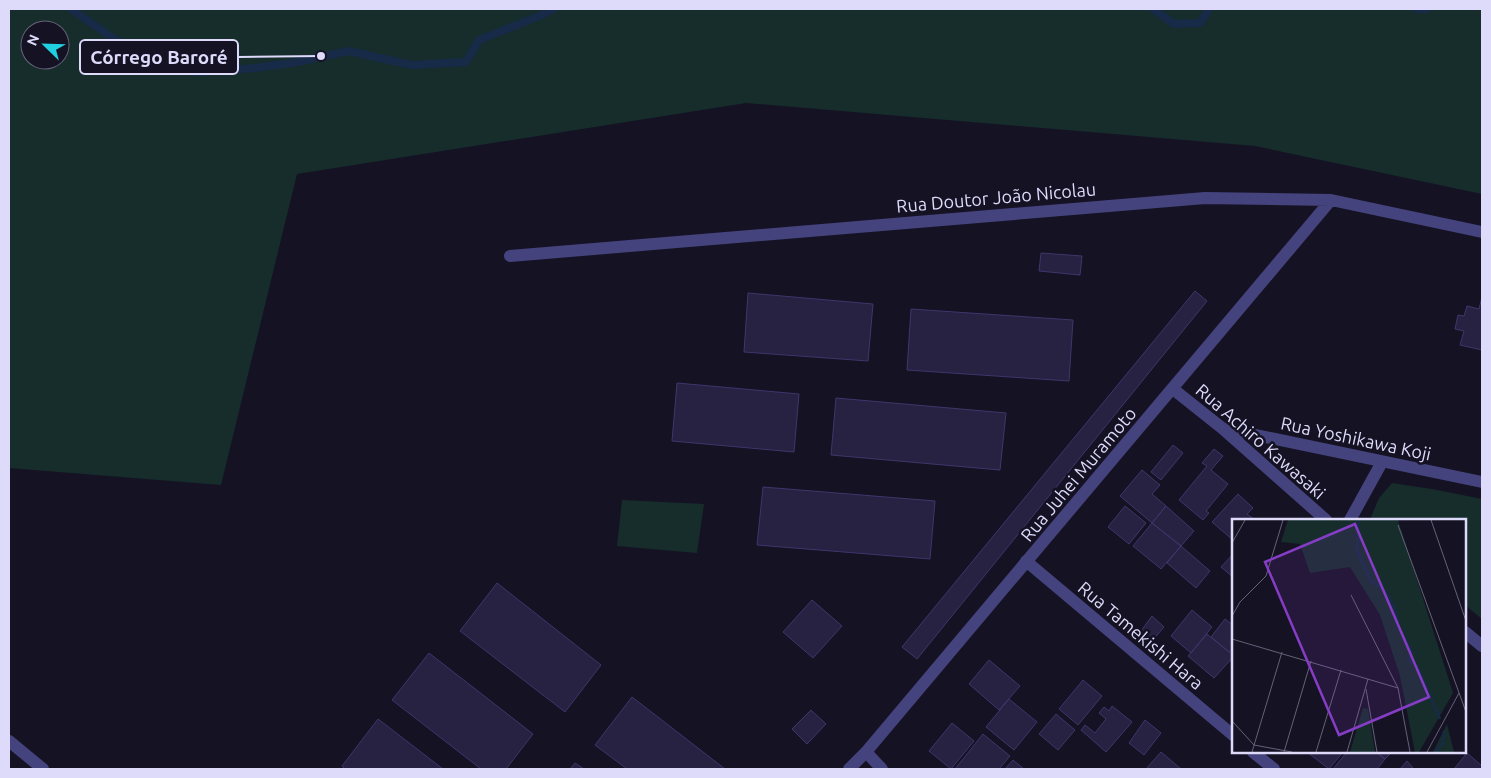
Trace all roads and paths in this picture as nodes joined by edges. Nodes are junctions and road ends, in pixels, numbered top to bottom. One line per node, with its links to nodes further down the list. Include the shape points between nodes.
1 (1331, 200): 2 (street, Rua Doutor João Nicolau); 3 (street, Rua Doutor João Nicolau, via 1205,198); 4 (street, Rua Juhei Muramoto)
2 (1482, 232)
3 (510, 256)
4 (1173, 389): 5 (street, Rua Achiro Kawasaki); 10 (street, Rua Juhei Muramoto)
5 (1222, 428): 6 (street, Rua Yoshikawa Koji); 8 (street, Rua Achiro Kawasaki)
6 (1382, 462): 7 (street, Rua Yoshikawa Koji); 9 (street)
7 (1482, 482)
8 (1325, 519)
9 (1351, 519)
10 (1026, 562): 13 (street, Rua Tamekishi Hara); 15 (street, Rua Juhei Muramoto)
11 (1466, 633): 12 (street)
12 (1482, 646)
13 (1232, 734)
14 (9, 740): 17 (street)
15 (866, 752): 18 (street, Rua Juhei Muramoto); 19 (street)
16 (1254, 753): 20 (street)
17 (43, 769)
18 (849, 769)
19 (882, 769)
20 (1274, 769)

